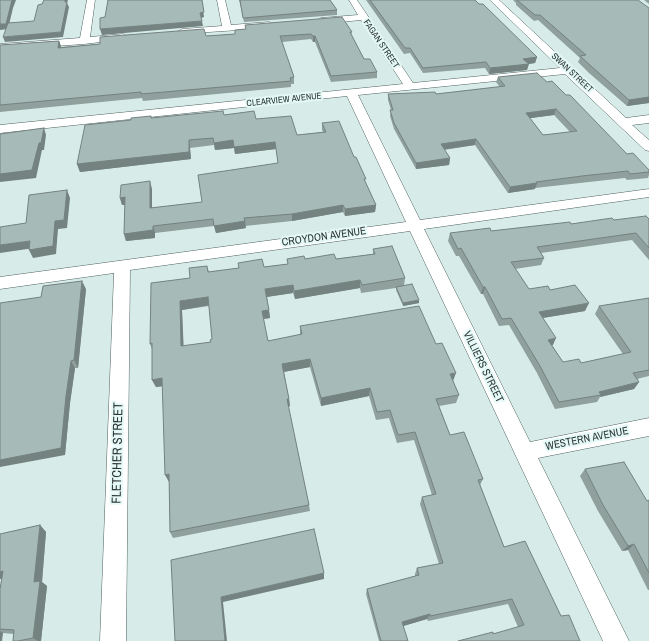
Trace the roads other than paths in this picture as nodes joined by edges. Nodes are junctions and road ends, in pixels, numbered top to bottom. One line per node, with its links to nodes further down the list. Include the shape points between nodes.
1 (91, 0): 11 (street)
2 (221, 0): 8 (street)
3 (353, 0): 5 (street, FAGAN STREET)
4 (494, 0): 13 (street, SWAN STREET)
5 (363, 17): 6 (street); 14 (street, FAGAN STREET)
6 (310, 21)
7 (280, 24): 8 (street)
8 (227, 28): 9 (street)
9 (174, 33)
10 (129, 37): 11 (street)
11 (84, 41): 12 (street)
12 (0, 47)
13 (568, 70): 14 (street, CLEARVIEW AVENUE); 17 (street, SWAN STREET)
14 (410, 87): 15 (street, CLEARVIEW AVENUE)
15 (351, 93): 18 (street, CLEARVIEW AVENUE); 21 (street, VILLIERS STREET)
16 (649, 119): 17 (street)
17 (624, 122): 19 (street, SWAN STREET)
18 (0, 129)
19 (649, 147)
20 (649, 194): 21 (street, CROYDON AVENUE)
21 (414, 225): 22 (street, CROYDON AVENUE); 25 (street, VILLIERS STREET)
22 (122, 266): 23 (street, CROYDON AVENUE); 26 (street, FLETCHER STREET)
23 (0, 283)
24 (649, 427): 25 (street, WESTERN AVENUE)
25 (524, 452): 27 (street, VILLIERS STREET)
26 (113, 641)
27 (616, 641)

